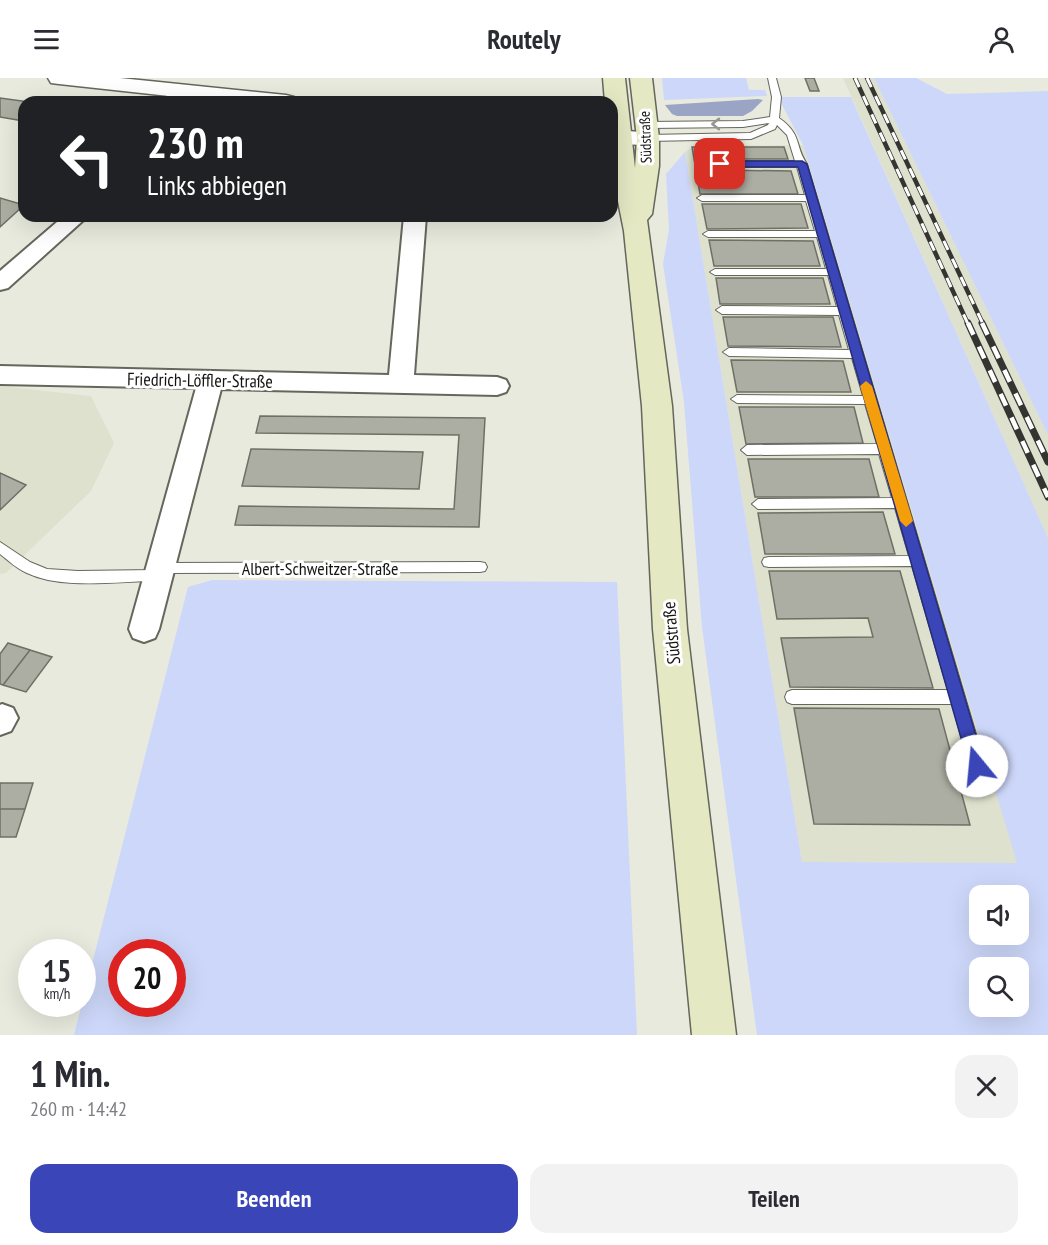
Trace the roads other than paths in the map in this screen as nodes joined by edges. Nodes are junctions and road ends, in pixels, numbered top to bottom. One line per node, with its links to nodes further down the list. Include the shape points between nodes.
1 (59, 78): 5 (street)
2 (614, 78): 7 (main road, Südstraße)
3 (641, 78): 10 (main road, Südstraße)
4 (772, 78): 8 (lane, via 778,97)
5 (92, 80): 6 (street)
6 (171, 96)
7 (614, 96)
8 (774, 119): 10 (lane, via 772,127 751,136); 13 (lane, via 792,135)
9 (618, 131): 10 (street)
10 (648, 131): 18 (main road, Südstraße)
11 (618, 146): 18 (main road, Südstraße)
12 (720, 164): 13 (lane)
13 (802, 164): 15 (lane)
14 (702, 198): 15 (lane)
15 (812, 198): 20 (lane)
16 (70, 222): 23 (street)
17 (414, 222): 30 (street)
18 (637, 231): 47 (main road, Südstraße, via 657,406 670,628)
19 (708, 234): 20 (lane)
20 (822, 234): 22 (lane)
21 (715, 272): 22 (lane)
22 (833, 272): 25 (lane)
23 (0, 283)
24 (722, 310): 25 (lane)
25 (844, 311): 27 (lane)
26 (729, 352): 27 (lane)
27 (856, 354): 33 (lane)
28 (0, 375): 29 (street, Friedrich-Löffler-Straße)
29 (211, 379): 30 (street, Friedrich-Löffler-Straße); 42 (street)
30 (401, 383): 31 (street, Friedrich-Löffler-Straße)
31 (497, 386)
32 (737, 399): 33 (lane)
33 (870, 400): 34 (lane)
34 (884, 449): 35 (lane); 36 (lane)
35 (747, 450)
36 (901, 503): 37 (lane); 39 (lane)
37 (758, 504)
38 (0, 547): 42 (lane, Albert-Schweitzer-Straße, via 45,574)
39 (918, 561): 40 (lane); 45 (lane)
40 (769, 562)
41 (480, 567): 42 (lane, Albert-Schweitzer-Straße)
42 (159, 572): 43 (street)
43 (144, 629)
44 (792, 697): 45 (lane)
45 (957, 698): 46 (lane)
46 (984, 788)
47 (714, 1035)

